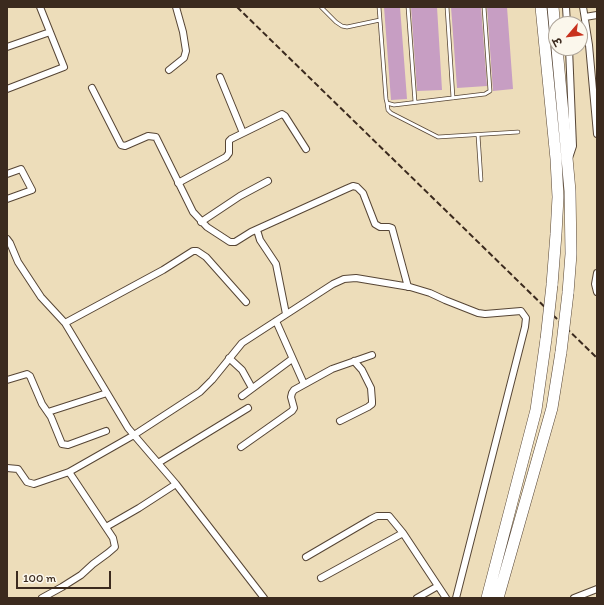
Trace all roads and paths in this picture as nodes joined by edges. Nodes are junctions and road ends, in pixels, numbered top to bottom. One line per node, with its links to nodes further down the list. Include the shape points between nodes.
1 (40, 7): 10 (street)
2 (176, 7): 15 (street, via 184,32 186,51 184,58)
3 (321, 7): 9 (lane, via 342,26)
4 (379, 7): 9 (lane)
5 (408, 7): 20 (lane)
6 (447, 7): 19 (lane)
7 (484, 7): 19 (lane, via 490,91 485,94)
8 (541, 7): 74 (highway, bridge, via 558,197 552,285 536,410)
9 (380, 20): 21 (lane)
10 (50, 32): 12 (street); 18 (street, via 64,66)
11 (588, 43): 22 (street)
12 (7, 47)
13 (558, 56): 28 (highway)
14 (568, 56): 28 (street, via 573,146)
15 (169, 70)
16 (220, 77): 24 (street)
17 (92, 88): 32 (street, via 121,145 125,146 148,136 156,137)
18 (7, 89)
19 (453, 98): 20 (lane)
20 (415, 102): 21 (lane, via 394,105)
21 (387, 103): 26 (lane, via 388,110 434,135)
22 (596, 114): 25 (street)
23 (518, 132): 26 (lane)
24 (243, 133): 27 (street, via 282,114); 32 (street, via 229,141 229,153 226,157)
25 (597, 134)
26 (478, 135): 30 (lane)
27 (306, 149)
28 (568, 160): 75 (highway, bridge, via 571,254 561,352 552,408)
29 (7, 174): 33 (street, via 21,169 32,190)
30 (482, 180)
31 (268, 181): 34 (street)
32 (178, 183): 34 (street, via 192,212)
33 (7, 199)
34 (201, 222): 35 (street, via 232,243)
35 (257, 230): 38 (street, via 346,189 357,187 363,193 375,224 392,228); 41 (street, via 260,240 276,264)
36 (7, 239): 43 (street, via 18,262 41,297)
37 (597, 273): 39 (street, via 594,284)
38 (408, 287): 41 (street, via 356,278 344,279); 73 (street, via 430,293 478,313 521,311 526,318 526,327)
39 (597, 292)
40 (246, 302): 43 (street, via 206,257 193,251)
41 (286, 314): 42 (street)
42 (276, 321): 45 (street, via 242,343); 46 (street)
43 (66, 323): 51 (street)
44 (372, 355): 47 (street)
45 (229, 358): 50 (street, via 238,364); 57 (street, via 200,392)
46 (292, 359): 49 (street); 50 (street)
47 (354, 361): 49 (street); 55 (street, via 371,388 372,404)
48 (7, 380): 54 (street, via 27,374 30,376)
49 (304, 384): 58 (street, via 292,393 292,411)
50 (252, 388): 52 (street)
51 (107, 393): 54 (street); 57 (street)
52 (242, 396)
53 (248, 408): 59 (street)
54 (48, 412): 56 (street, via 60,442 64,445)
55 (340, 421)
56 (106, 431)
57 (134, 435): 59 (street); 61 (street)
58 (241, 447)
59 (158, 463): 62 (street)
60 (7, 468): 61 (street, via 18,469 27,482 34,484)
61 (69, 472): 63 (street)
62 (176, 484): 63 (street); 70 (street)
63 (106, 527): 69 (street, via 115,544 113,549 81,575)
64 (403, 533): 65 (street, via 389,516 377,516); 66 (street); 67 (street)
65 (306, 556)
66 (321, 578)
67 (438, 586): 71 (street); 72 (street)
68 (597, 589): 76 (street)
69 (45, 597)
70 (264, 598)
71 (417, 598)
72 (446, 598)
73 (456, 598)
74 (487, 598)
75 (498, 598)
76 (574, 598)

